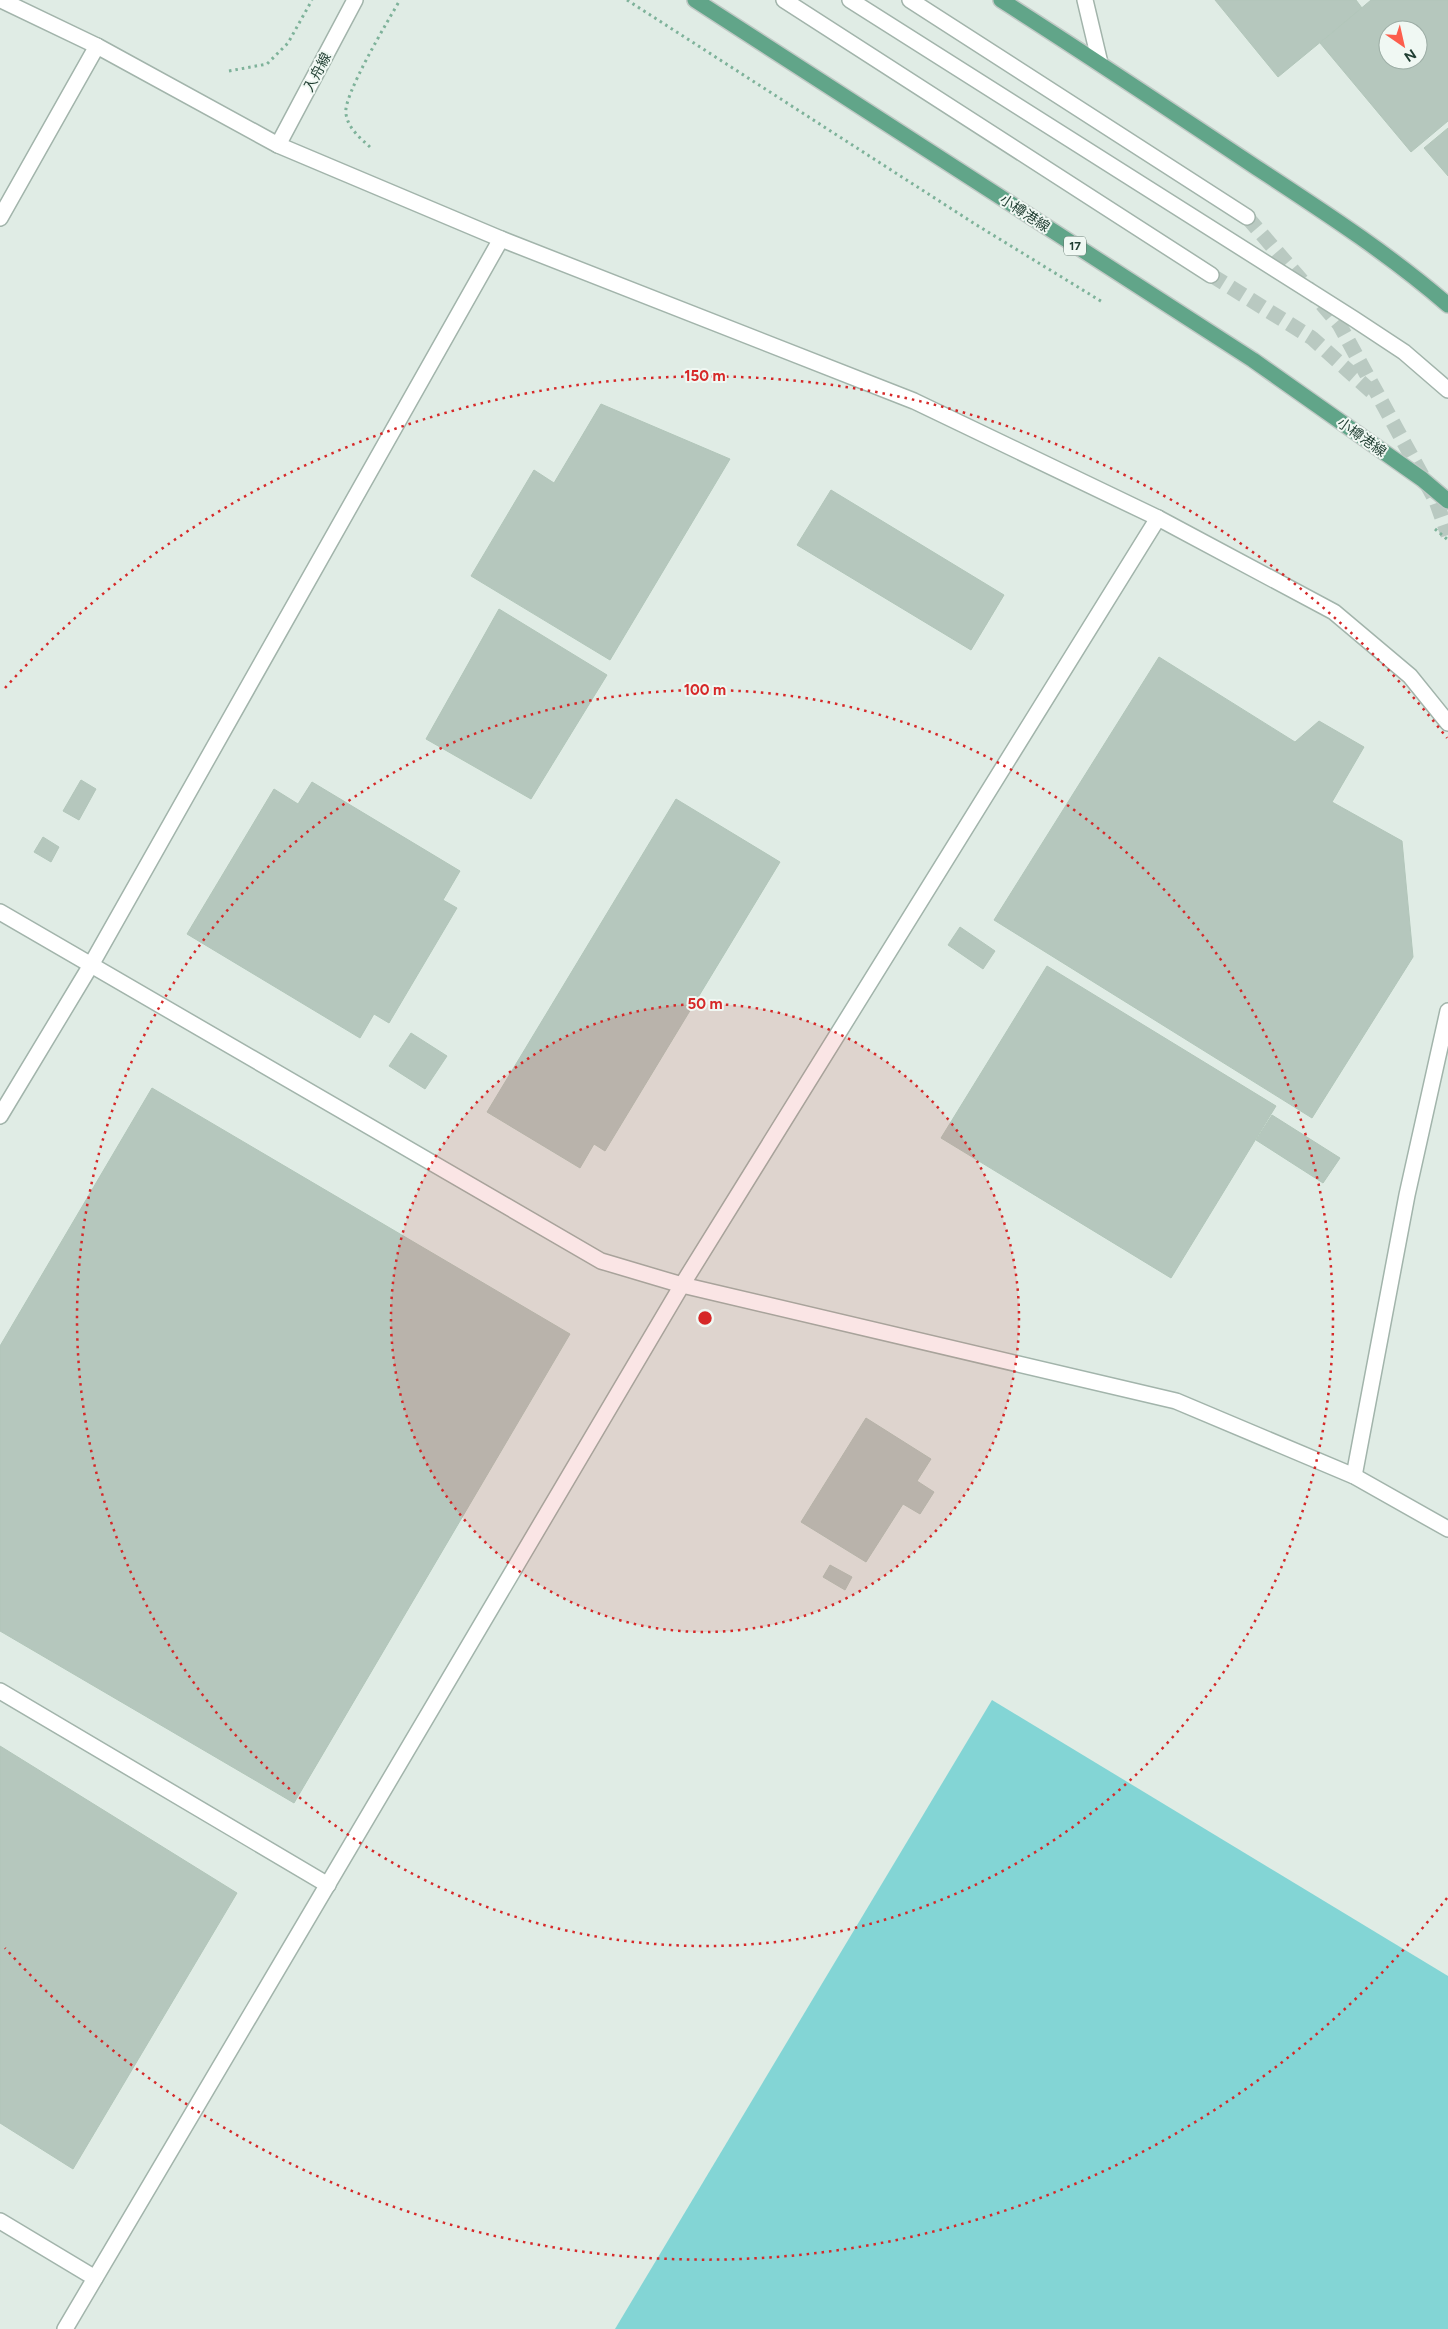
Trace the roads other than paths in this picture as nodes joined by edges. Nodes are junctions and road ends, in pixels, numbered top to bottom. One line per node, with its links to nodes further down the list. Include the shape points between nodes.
1 (1, 0): 9 (street)
2 (355, 0): 11 (street, 入舟線)
3 (695, 0): 18 (main road, 小樽港線 / 17, via 1252,360 1422,479)
4 (784, 0): 15 (street)
5 (850, 0): 17 (street, via 1354,318 1404,352)
6 (910, 0): 12 (street)
7 (1001, 0): 10 (main road)
8 (1085, 0): 10 (street)
9 (97, 46): 11 (street); 13 (street)
10 (1100, 63): 16 (main road, via 1407,269)
11 (278, 145): 14 (street)
12 (1247, 217)
13 (0, 218)
14 (501, 239): 19 (street, via 914,401); 22 (street)
15 (1211, 275)
16 (1448, 305)
17 (1448, 390)
18 (1448, 501)
19 (1158, 518): 20 (street, via 1334,612 1410,676); 25 (street)
20 (1448, 722)
21 (0, 912): 22 (street)
22 (91, 965): 24 (street); 25 (street, via 601,1261)
23 (1448, 1011): 26 (street, via 1407,1196)
24 (0, 1116)
25 (682, 1285): 26 (street, via 1176,1401); 29 (street)
26 (1354, 1476): 27 (street)
27 (1448, 1529)
28 (0, 1691): 29 (street)
29 (328, 1885): 31 (street)
30 (0, 2221): 31 (street)
31 (95, 2278): 32 (street)
32 (65, 2329)

